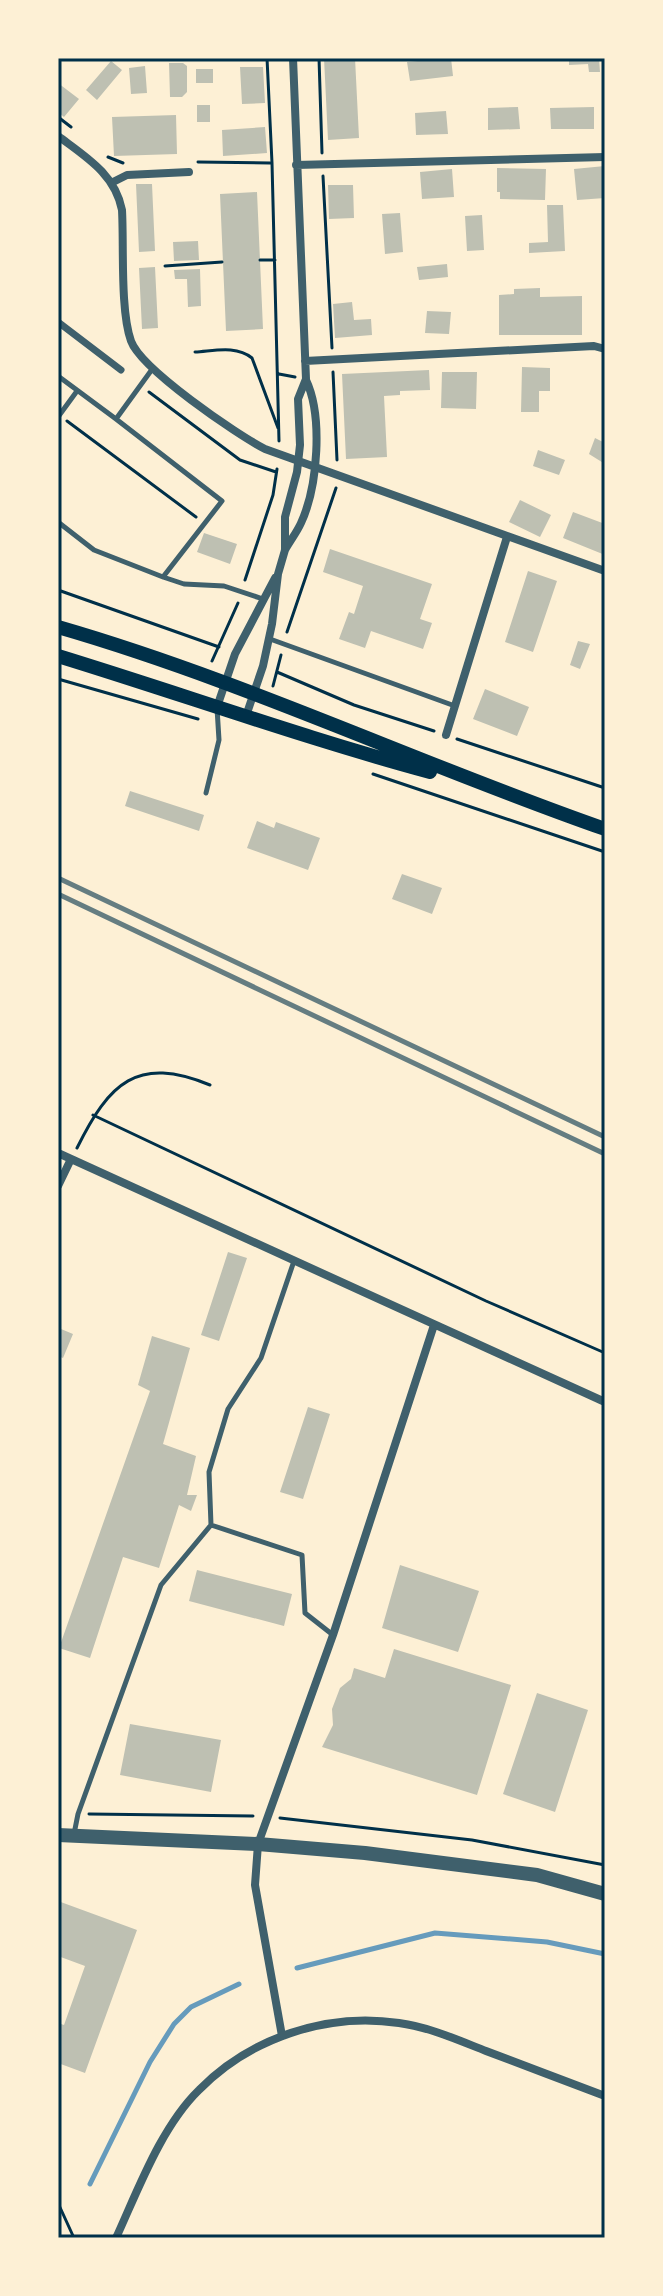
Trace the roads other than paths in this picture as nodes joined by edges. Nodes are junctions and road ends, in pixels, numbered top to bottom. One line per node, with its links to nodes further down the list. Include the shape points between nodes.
1 (293, 58): 4 (street)
2 (58, 136): 6 (street)
3 (605, 157): 4 (street)
4 (296, 165): 9 (street)
5 (189, 172): 6 (street, via 135,174)
6 (113, 182): 10 (street, via 122,210 129,334 139,356)
7 (58, 322): 11 (street)
8 (605, 349): 9 (street)
9 (305, 361): 13 (street)
10 (153, 368): 16 (lane); 17 (street, via 241,435)
11 (121, 370)
12 (58, 376): 14 (lane)
13 (306, 379): 17 (street, via 298,399); 18 (street, via 313,394)
14 (77, 391): 15 (lane); 16 (lane)
15 (59, 416)
16 (116, 419): 24 (lane, via 222,501)
17 (298, 461): 18 (street); 21 (street, via 285,517)
18 (314, 467): 20 (street); 21 (street, via 301,524)
19 (58, 522): 24 (lane, via 94,550)
20 (507, 537): 22 (street); 31 (street)
21 (285, 550): 23 (street)
22 (605, 571)
23 (278, 574): 25 (street); 27 (street)
24 (163, 577): 25 (lane, via 184,584 215,584)
25 (264, 599): 29 (street)
26 (58, 627): 29 (main road)
27 (269, 639): 30 (street); 31 (lane)
28 (58, 656): 32 (main road)
29 (225, 681): 30 (main road); 32 (street)
30 (254, 692): 33 (street); 35 (main road)
31 (455, 706): 34 (street)
32 (217, 707): 33 (main road); 36 (lane, via 219,740)
33 (246, 716): 35 (main road)
34 (446, 735)
35 (496, 791): 37 (main road)
36 (206, 793)
37 (605, 829)
38 (58, 1153): 39 (street)
39 (71, 1159): 40 (street); 41 (street)
40 (58, 1186)
41 (294, 1261): 42 (street); 44 (lane, via 261,1358 228,1409 209,1472)
42 (434, 1325): 43 (street); 45 (street)
43 (605, 1402)
44 (211, 1525): 45 (lane, via 302,1555 305,1613); 47 (lane, via 161,1585)
45 (333, 1635): 48 (street)
46 (58, 1835): 47 (street)
47 (74, 1835): 48 (street)
48 (258, 1844): 49 (street, via 537,1875); 50 (street, via 255,1885)
49 (605, 1894)
50 (282, 2036): 51 (street, via 338,2022 400,2023); 52 (street, via 243,2056 198,2090 155,2156)
51 (605, 2096)
52 (116, 2238)

